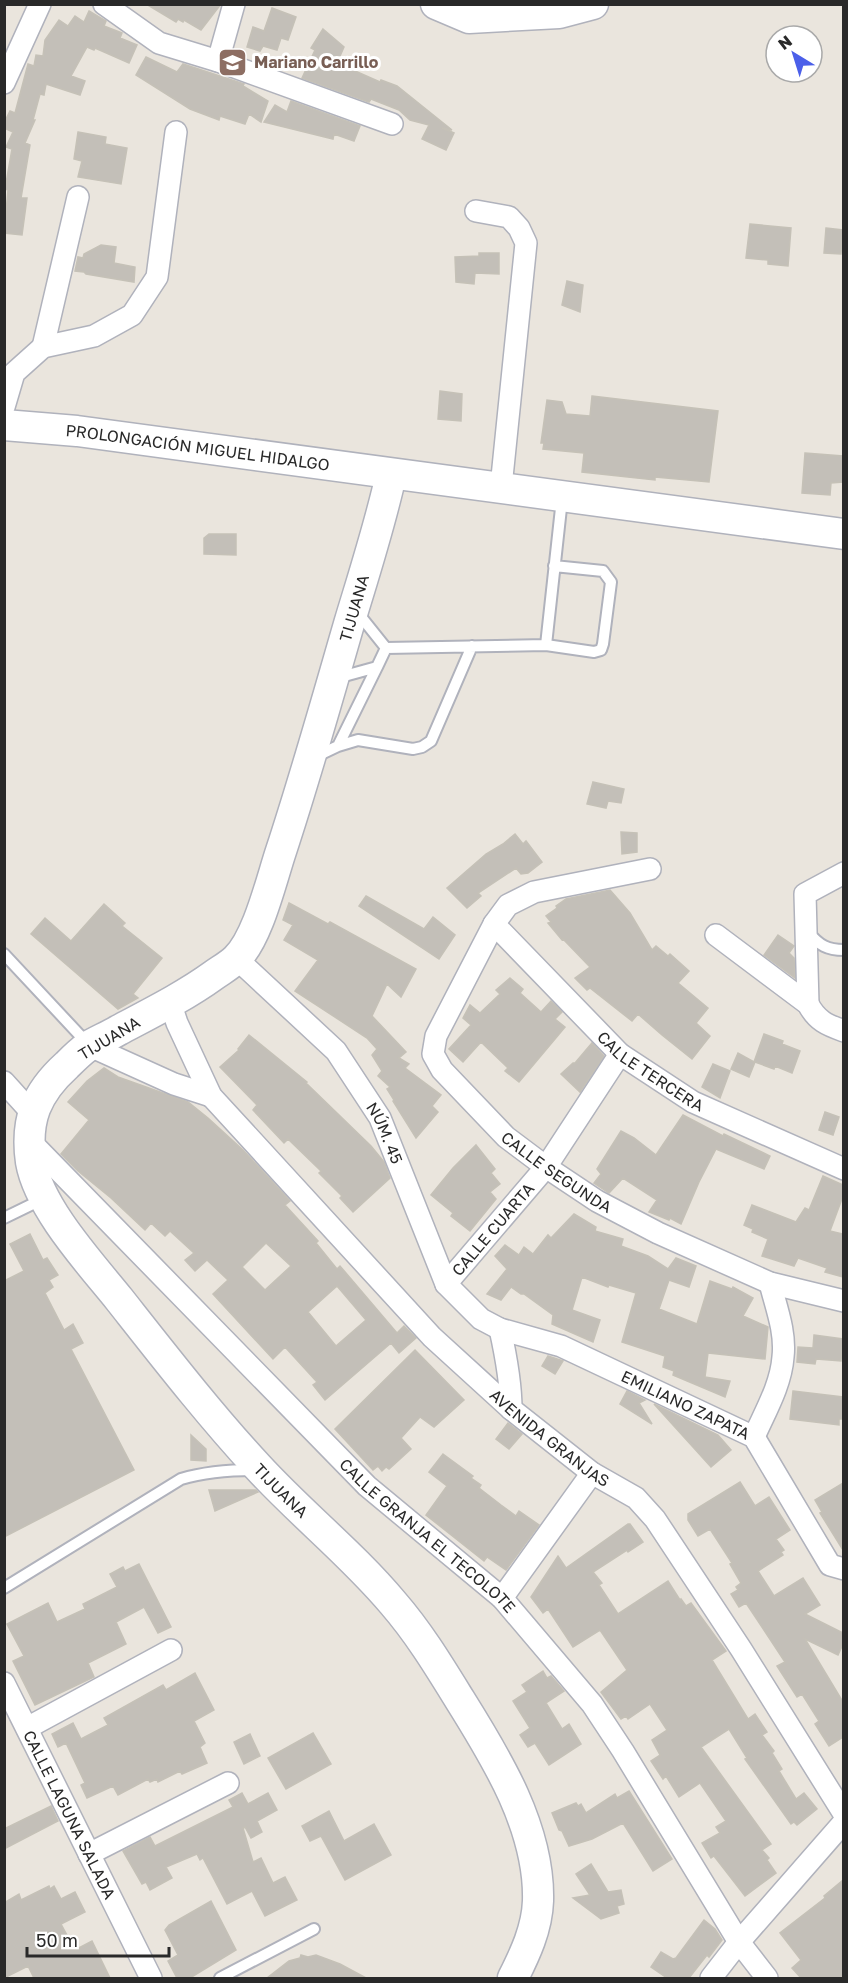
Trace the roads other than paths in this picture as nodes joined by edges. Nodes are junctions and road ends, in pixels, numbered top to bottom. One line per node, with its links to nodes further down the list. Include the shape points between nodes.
1 (40, 4): 7 (street)
2 (104, 4): 6 (street, via 159,43)
3 (234, 4): 6 (street)
4 (436, 4): 5 (street, via 469,18 559,13)
5 (593, 4)
6 (218, 61): 8 (street)
7 (4, 83)
8 (392, 124)
9 (176, 132): 12 (street, via 157,277 132,315 94,336)
10 (78, 197): 12 (street)
11 (476, 211): 16 (street, via 510,217 526,243)
12 (43, 347): 13 (street, via 14,373)
13 (4, 407)
14 (4, 425): 15 (street, PROLONGACIÓN MIGUEL HIDALGO, via 77,431)
15 (391, 475): 16 (street); 20 (street, TIJUANA)
16 (501, 487): 17 (street)
17 (563, 496): 18 (street); 19 (lane)
18 (843, 534)
19 (554, 566): 21 (lane); 21 (lane, via 603,571 611,582 600,650)
20 (354, 609): 23 (lane); 25 (street, TIJUANA)
21 (546, 645): 22 (lane)
22 (472, 646): 23 (lane); 26 (lane, via 431,741 413,749 358,740)
23 (386, 648): 24 (lane)
24 (377, 667): 25 (lane); 26 (lane)
25 (334, 680): 27 (street, TIJUANA)
26 (338, 746): 27 (lane)
27 (312, 759): 35 (street, TIJUANA, via 262,909)
28 (650, 869): 30 (street, via 534,892 508,905)
29 (843, 873): 31 (street, via 806,894)
30 (494, 924): 40 (street, CALLE TERCERA); 44 (street, CALLE SEGUNDA, via 436,1036 433,1054 442,1070 506,1137)
31 (807, 930): 33 (lane, via 818,944); 37 (street)
32 (716, 935): 37 (street)
33 (843, 950)
34 (4, 954): 39 (lane)
35 (237, 959): 36 (street, TIJUANA); 49 (street, NÚM. 45, via 336,1051 380,1118)
36 (170, 1002): 39 (street, TIJUANA); 42 (street, AVENIDA GRANJAS)
37 (808, 1004): 38 (street, via 824,1024)
38 (843, 1031)
39 (90, 1046): 42 (street, AVENIDA GRANJAS, via 174,1084); 43 (street, TIJUANA, via 43,1091)
40 (620, 1054): 44 (street, CALLE CUARTA); 45 (street, CALLE TERCERA, via 693,1102)
41 (4, 1082): 43 (street, CALLE GRANJA EL TECOLOTE)
42 (211, 1096): 52 (street, AVENIDA GRANJAS, via 432,1337)
43 (30, 1126): 46 (street, TIJUANA, via 32,1167); 58 (street, CALLE GRANJA EL TECOLOTE, via 368,1485)
44 (546, 1167): 48 (street, CALLE SEGUNDA, via 597,1201 658,1233); 49 (street, CALLE CUARTA)
45 (843, 1169)
46 (43, 1198): 47 (lane); 54 (street, TIJUANA, via 77,1247)
47 (4, 1218)
48 (770, 1283): 50 (street, CALLE SEGUNDA); 53 (street, via 782,1328 783,1357)
49 (447, 1284): 51 (street, NÚM. 45, via 481,1319)
50 (843, 1301)
51 (500, 1329): 52 (street); 53 (street, EMILIANO ZAPATA, via 561,1346)
52 (511, 1409): 55 (street, AVENIDA GRANJAS)
53 (754, 1437): 56 (street, EMILIANO ZAPATA, via 830,1565)
54 (260, 1470): 57 (lane, via 181,1479); 70 (street, TIJUANA, via 392,1602 427,1647 498,1765 529,1839 538,1902 534,1930)
55 (592, 1473): 58 (street); 63 (street, AVENIDA GRANJAS, via 636,1498 655,1520)
56 (843, 1569)
57 (4, 1588)
58 (502, 1598): 67 (street, CALLE GRANJA EL TECOLOTE, via 592,1704)
59 (171, 1650): 61 (street)
60 (4, 1683): 61 (street, CALLE LAGUNA SALADA)
61 (27, 1728): 65 (street, CALLE LAGUNA SALADA)
62 (228, 1783): 65 (street)
63 (843, 1814)
64 (843, 1822): 67 (street)
65 (89, 1854): 68 (street, CALLE LAGUNA SALADA)
66 (314, 1929): 69 (lane)
67 (739, 1942): 71 (street); 72 (street, CALLE GRANJA EL TECOLOTE)
68 (151, 1978)
69 (220, 1978)
70 (513, 1978)
71 (711, 1978)
72 (767, 1978)

